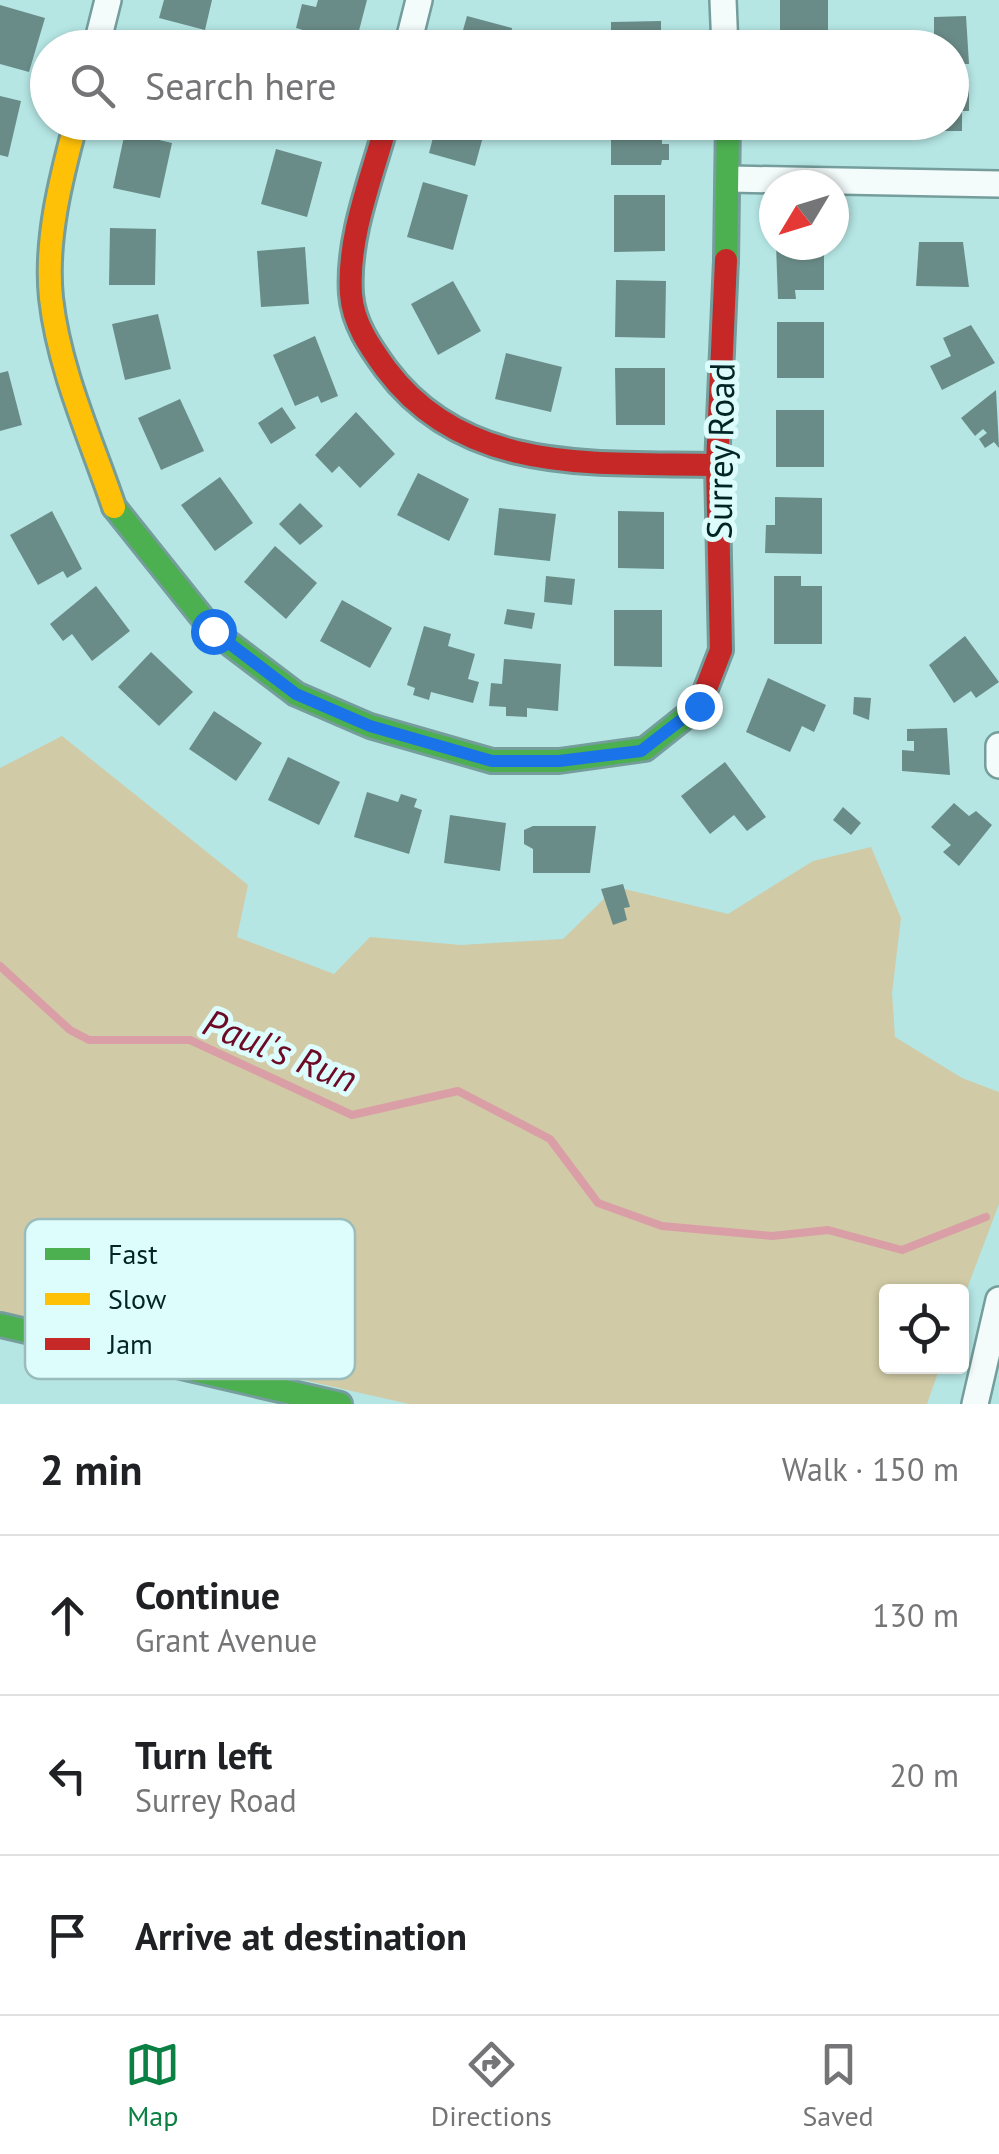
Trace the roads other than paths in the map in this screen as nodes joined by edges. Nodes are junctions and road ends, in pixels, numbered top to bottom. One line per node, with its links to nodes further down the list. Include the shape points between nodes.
1 (108, 0): 4 (street)
2 (419, 0): 5 (street)
3 (723, 0): 6 (street)
4 (100, 30)
5 (412, 30)
6 (724, 30)
7 (71, 140): 12 (street, Surrey Road, via 58,191 51,296 64,364 116,512 213,631 296,694 370,726 492,761 559,761 645,749 699,706 721,650)
8 (383, 140): 12 (street, via 354,267 353,312 415,410 472,442 527,458)
9 (729, 140): 10 (street, Surrey Road)
10 (730, 179): 11 (street); 12 (street, Surrey Road)
11 (999, 184)
12 (717, 465)
13 (999, 746): 14 (street)
14 (999, 766)
15 (999, 1300): 20 (street)
16 (0, 1325): 17 (street)
17 (25, 1331)
18 (232, 1379): 19 (street)
19 (340, 1404)
20 (975, 1404)

